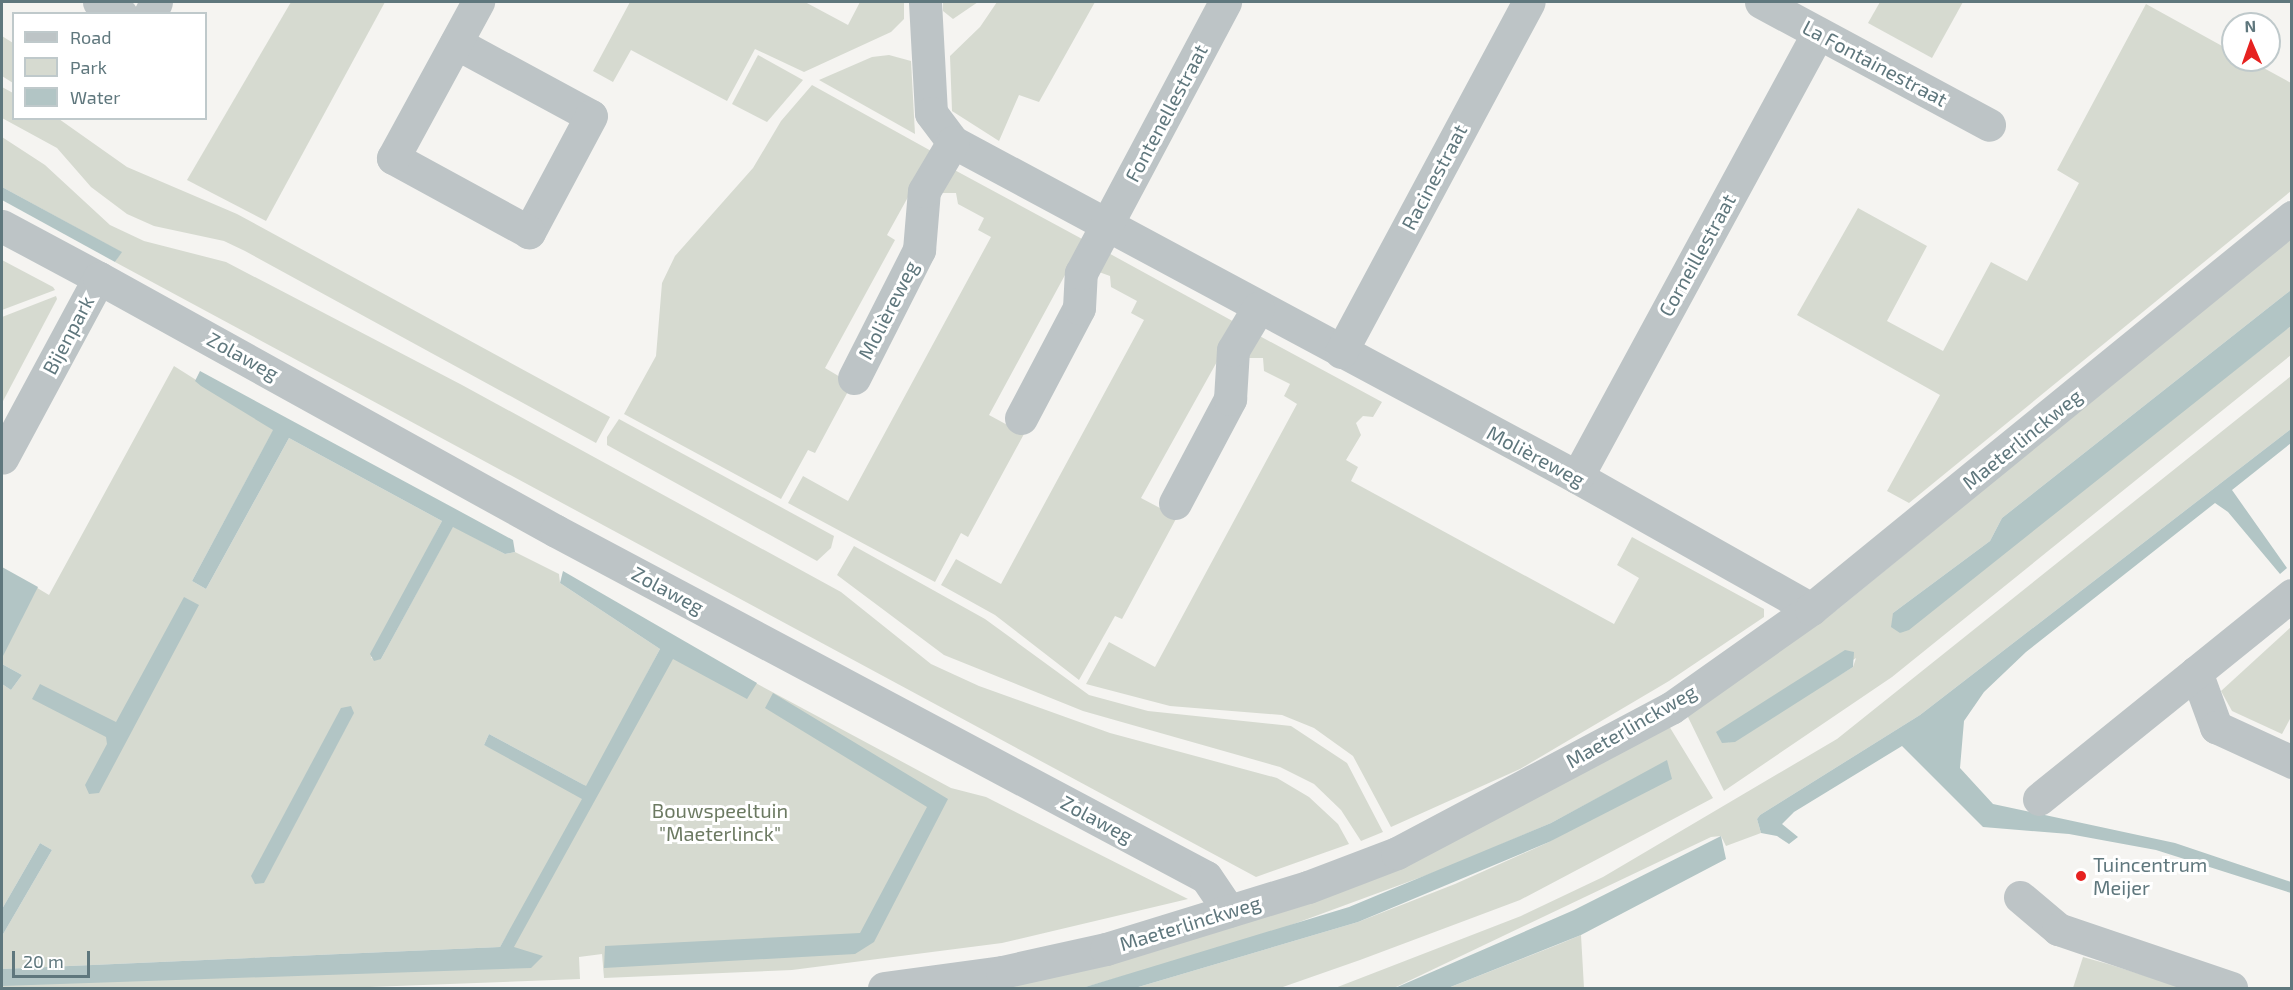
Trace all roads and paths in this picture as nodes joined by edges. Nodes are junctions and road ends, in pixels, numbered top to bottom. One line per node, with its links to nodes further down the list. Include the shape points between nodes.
1 (99, 2): 7 (street)
2 (478, 2): 9 (street)
3 (925, 2): 11 (street, Molièreweg, via 931,113)
4 (1226, 2): 13 (street, Fontenellestraat)
5 (1529, 2): 17 (street, Racinestraat)
6 (1761, 2): 8 (street, La Fontainestraat)
7 (117, 12)
8 (1818, 33): 10 (street, La Fontainestraat); 21 (street, Corneillestraat)
9 (456, 43): 9 (street, via 591,116 529,232 393,158)
10 (1989, 125)
11 (953, 142): 13 (street, Molièreweg); 18 (street, Molièreweg, via 924,191 919,250)
12 (2292, 217): 24 (street, Maeterlinckweg)
13 (1106, 225): 16 (street, Molièreweg); 19 (street, via 1081,273 1079,308)
14 (2, 226): 15 (street, Bijenpark)
15 (99, 278): 20 (street, Bijenpark); 29 (street, Zolaweg, via 556,531 1206,877)
16 (1258, 308): 17 (street, Molièreweg); 22 (street, via 1233,351 1230,399)
17 (1341, 352): 21 (street, Molièreweg)
18 (854, 378)
19 (1022, 418)
20 (2, 458)
21 (1577, 477): 24 (street, Molièreweg)
22 (1175, 503)
23 (2292, 595): 25 (street)
24 (1811, 609): 29 (street, Maeterlinckweg, via 1671,708 1397,853)
25 (2196, 672): 26 (street, via 2216,728); 27 (street)
26 (2292, 762)
27 (2039, 799)
28 (2020, 897): 31 (street, via 2058,929)
29 (1229, 911): 30 (street, Maeterlinckweg, via 1106,949 1025,967)
30 (884, 988)
31 (2230, 988)

